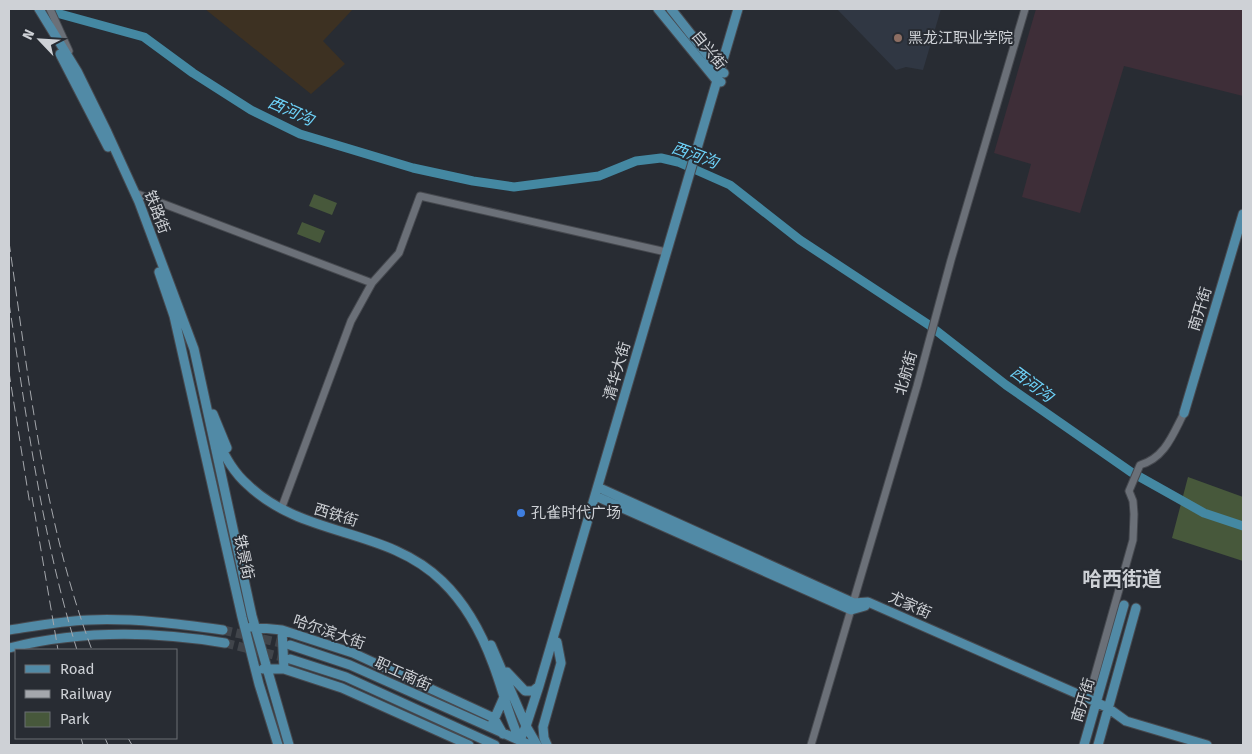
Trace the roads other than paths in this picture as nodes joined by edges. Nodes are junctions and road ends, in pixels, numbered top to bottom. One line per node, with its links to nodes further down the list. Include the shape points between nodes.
1 (34, 9): 9 (main road)
2 (39, 9): 9 (main road)
3 (50, 9): 11 (street)
4 (658, 9): 12 (main road, 自兴街)
5 (671, 9): 10 (main road, 自兴街)
6 (738, 9): 10 (main road, 清华大街)
7 (743, 9): 10 (main road, 清华大街)
8 (1026, 9): 25 (street, 北航街)
9 (43, 20): 11 (main road, 铁路街); 18 (main road, 铁路街, via 130,192 174,316)
10 (722, 72): 12 (main road, 清华大街)
11 (81, 79): 13 (main road, 铁路街)
12 (719, 82): 15 (main road, 清华大街)
13 (135, 193): 17 (street); 19 (main road, 铁路街, via 194,349)
14 (1243, 214): 20 (main road, 南开街)
15 (679, 215): 16 (main road, 清华大街); 22 (main road, 清华大街)
16 (666, 252): 17 (street, via 420,196 399,253); 41 (main road, 清华大街)
17 (372, 283): 23 (street, via 352,322)
18 (188, 374): 21 (main road, 西铁街); 27 (main road, 铁景街)
19 (200, 378): 21 (main road, 铁路街); 23 (main road, 西铁街, via 219,431 238,466 251,482)
20 (1184, 413): 43 (street, via 1166,448 1148,463 1140,465 1129,490 1134,507 1133,540 1093,682)
21 (211, 428): 28 (main road, 铁景街); 37 (main road, 西铁街, via 234,471 266,500 296,516 394,548 435,574 468,613)
22 (601, 493): 25 (main road, 尤家街); 32 (main road, 清华大街)
23 (283, 504): 37 (main road, 西铁街, via 392,542 434,566 469,606)
24 (1124, 605): 43 (main road, 南开街)
25 (853, 606): 43 (main road, 尤家街, via 868,602); 58 (street, 北航街)
26 (1136, 608): 44 (main road, 南开街)
27 (244, 626): 28 (main road, 哈尔滨大街); 38 (main road, 铁景街)
28 (255, 627): 31 (main road, 哈尔滨大街); 39 (main road, 铁景街)
29 (9, 630): 30 (main road, via 110,620)
30 (223, 630)
31 (282, 630): 40 (main road); 45 (main road, 哈尔滨大街, via 353,653)
32 (557, 642): 47 (main road, 清华大街); 57 (main road, via 561,662 543,727)
33 (225, 643): 35 (main road, via 164,635 107,635 68,637)
34 (290, 645): 46 (main road, 职工南街, via 350,665)
35 (9, 648)
36 (290, 659): 54 (main road, 职工南街, via 346,677)
37 (497, 662): 41 (main road, via 525,691 533,691); 42 (main road); 47 (main road)
38 (255, 668): 39 (main road); 51 (main road, 铁景街)
39 (266, 669): 40 (main road); 52 (main road, 铁景街)
40 (284, 669): 49 (main road, via 342,688)
41 (539, 686): 47 (main road, 清华大街)
42 (504, 698): 45 (main road); 50 (main road)
43 (1096, 702): 44 (main road, 尤家街); 59 (main road, 南开街)
44 (1107, 711): 60 (main road, 南开街); 61 (main road, 尤家街, via 1124,725); 62 (main road, 尤家街, via 1126,721)
45 (494, 718): 46 (main road); 48 (main road)
46 (490, 728): 48 (main road, 职工南街)
47 (528, 729): 50 (main road, 清华大街); 56 (main road)
48 (503, 734): 50 (main road, 职工南街)
49 (458, 743): 53 (main road)
50 (521, 743): 55 (main road, 职工南街)
51 (278, 745)
52 (289, 745)
53 (470, 745)
54 (495, 745)
55 (530, 745)
56 (537, 745)
57 (547, 745)
58 (811, 745)
59 (1084, 745)
60 (1098, 745)
61 (1190, 745)
62 (1207, 745)

